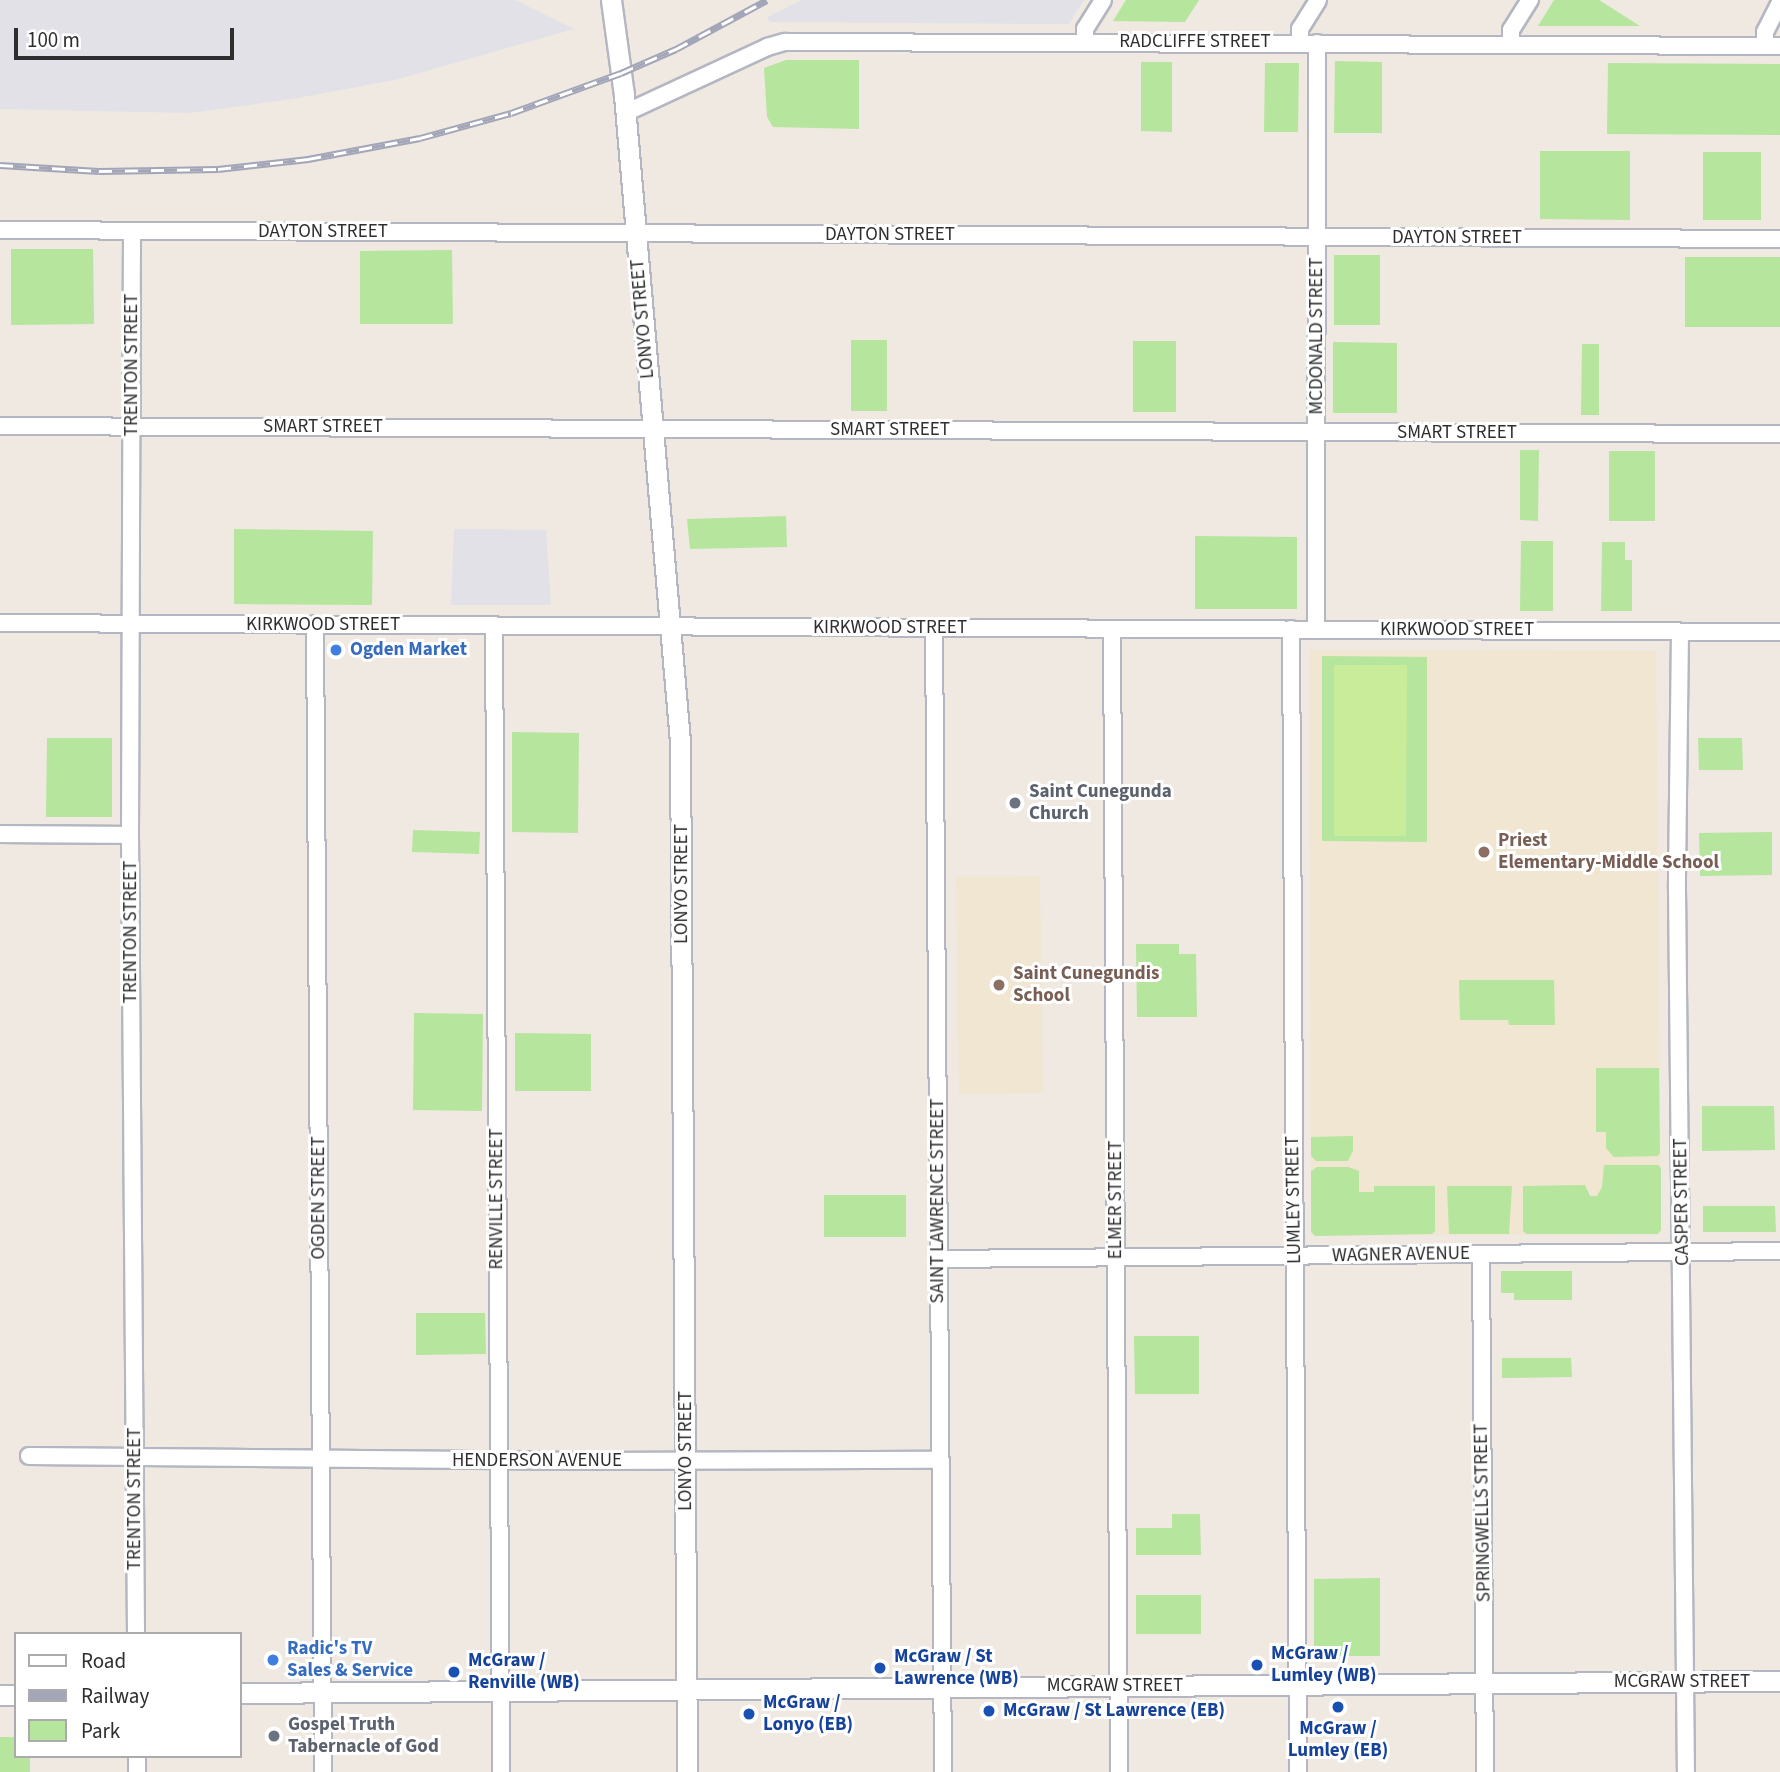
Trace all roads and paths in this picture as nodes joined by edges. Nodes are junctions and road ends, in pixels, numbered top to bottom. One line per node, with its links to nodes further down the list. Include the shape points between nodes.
1 (611, 0): 11 (street, LONYO STREET)
2 (1103, 0): 6 (street, via 1085,29)
3 (1318, 0): 7 (street, via 1300,29)
4 (1530, 0): 9 (street, via 1511,30)
5 (1780, 2): 10 (street, via 1765,32)
6 (1085, 41): 7 (street, RADCLIFFE STREET); 11 (street, RADCLIFFE STREET, via 785,42)
7 (1300, 43): 8 (street, RADCLIFFE STREET)
8 (1317, 43): 9 (street, RADCLIFFE STREET); 15 (street, MCDONALD STREET)
9 (1511, 44): 10 (street, RADCLIFFE STREET)
10 (1773, 46)
11 (625, 113): 14 (street, LONYO STREET)
12 (0, 230): 13 (street, DAYTON STREET)
13 (132, 231): 14 (street, DAYTON STREET); 18 (street, TRENTON STREET)
14 (635, 233): 15 (street, DAYTON STREET); 19 (street, LONYO STREET)
15 (1317, 237): 16 (street, DAYTON STREET); 20 (street, MCDONALD STREET)
16 (1780, 239)
17 (0, 426): 18 (street, SMART STREET)
18 (131, 426): 19 (street, SMART STREET); 23 (street, TRENTON STREET)
19 (653, 428): 20 (street, SMART STREET); 26 (street, LONYO STREET)
20 (1317, 432): 21 (street, SMART STREET); 30 (street, MCDONALD STREET)
21 (1780, 434)
22 (0, 623): 23 (street, KIRKWOOD STREET)
23 (131, 624): 24 (street, KIRKWOOD STREET); 34 (street, TRENTON STREET)
24 (315, 624): 25 (street, KIRKWOOD STREET); 43 (street, OGDEN STREET)
25 (494, 625): 26 (street, KIRKWOOD STREET); 45 (street, RENVILLE STREET)
26 (671, 626): 27 (street, KIRKWOOD STREET); 46 (street, LONYO STREET, via 681,766)
27 (934, 629): 28 (street, KIRKWOOD STREET); 40 (street, SAINT LAWRENCE STREET)
28 (1112, 629): 29 (street, KIRKWOOD STREET); 39 (street, ELMER STREET)
29 (1291, 629): 30 (street, KIRKWOOD STREET); 38 (street, LUMLEY STREET)
30 (1316, 629): 31 (street, KIRKWOOD STREET)
31 (1680, 632): 32 (street, KIRKWOOD STREET); 36 (street, CASPER STREET, via 1677,889)
32 (1780, 632)
33 (0, 834): 34 (street)
34 (130, 835): 42 (street, TRENTON STREET)
35 (1780, 1251): 36 (street, WAGNER AVENUE)
36 (1683, 1252): 37 (street, WAGNER AVENUE); 49 (street, CASPER STREET)
37 (1481, 1254): 38 (street, WAGNER AVENUE); 50 (street, SPRINGWELLS STREET)
38 (1295, 1256): 39 (street, WAGNER AVENUE); 51 (street, LUMLEY STREET)
39 (1116, 1257): 40 (street, WAGNER AVENUE); 52 (street, ELMER STREET)
40 (938, 1259): 44 (street, SAINT LAWRENCE STREET)
41 (29, 1456): 42 (street, HENDERSON AVENUE)
42 (135, 1457): 43 (street, HENDERSON AVENUE); 47 (street, TRENTON STREET)
43 (321, 1459): 45 (street, HENDERSON AVENUE); 57 (street, OGDEN STREET)
44 (939, 1460): 46 (street, HENDERSON AVENUE); 53 (street, SAINT LAWRENCE STREET)
45 (499, 1461): 46 (street, HENDERSON AVENUE); 55 (street, RENVILLE STREET)
46 (686, 1461): 54 (street, LONYO STREET)
47 (136, 1632)
48 (1780, 1681): 49 (street, MCGRAW STREET)
49 (1686, 1682): 50 (street, MCGRAW STREET); 65 (street, CASPER STREET)
50 (1484, 1683): 51 (street, MCGRAW STREET); 64 (street, SPRINGWELLS STREET)
51 (1297, 1685): 52 (street, MCGRAW STREET); 63 (street, LUMLEY STREET)
52 (1119, 1686): 53 (street, MCGRAW STREET); 62 (street, ELMER STREET)
53 (941, 1688): 54 (street, MCGRAW STREET); 61 (street, SAINT LAWRENCE STREET)
54 (687, 1690): 55 (street, MCGRAW STREET); 60 (street, LONYO STREET)
55 (501, 1692): 57 (street, MCGRAW STREET); 59 (street, RENVILLE STREET)
56 (242, 1693): 57 (street, MCGRAW STREET)
57 (323, 1693): 58 (street, OGDEN STREET)
58 (323, 1772)
59 (501, 1772)
60 (687, 1772)
61 (943, 1772)
62 (1119, 1772)
63 (1298, 1772)
64 (1485, 1772)
65 (1686, 1772)

